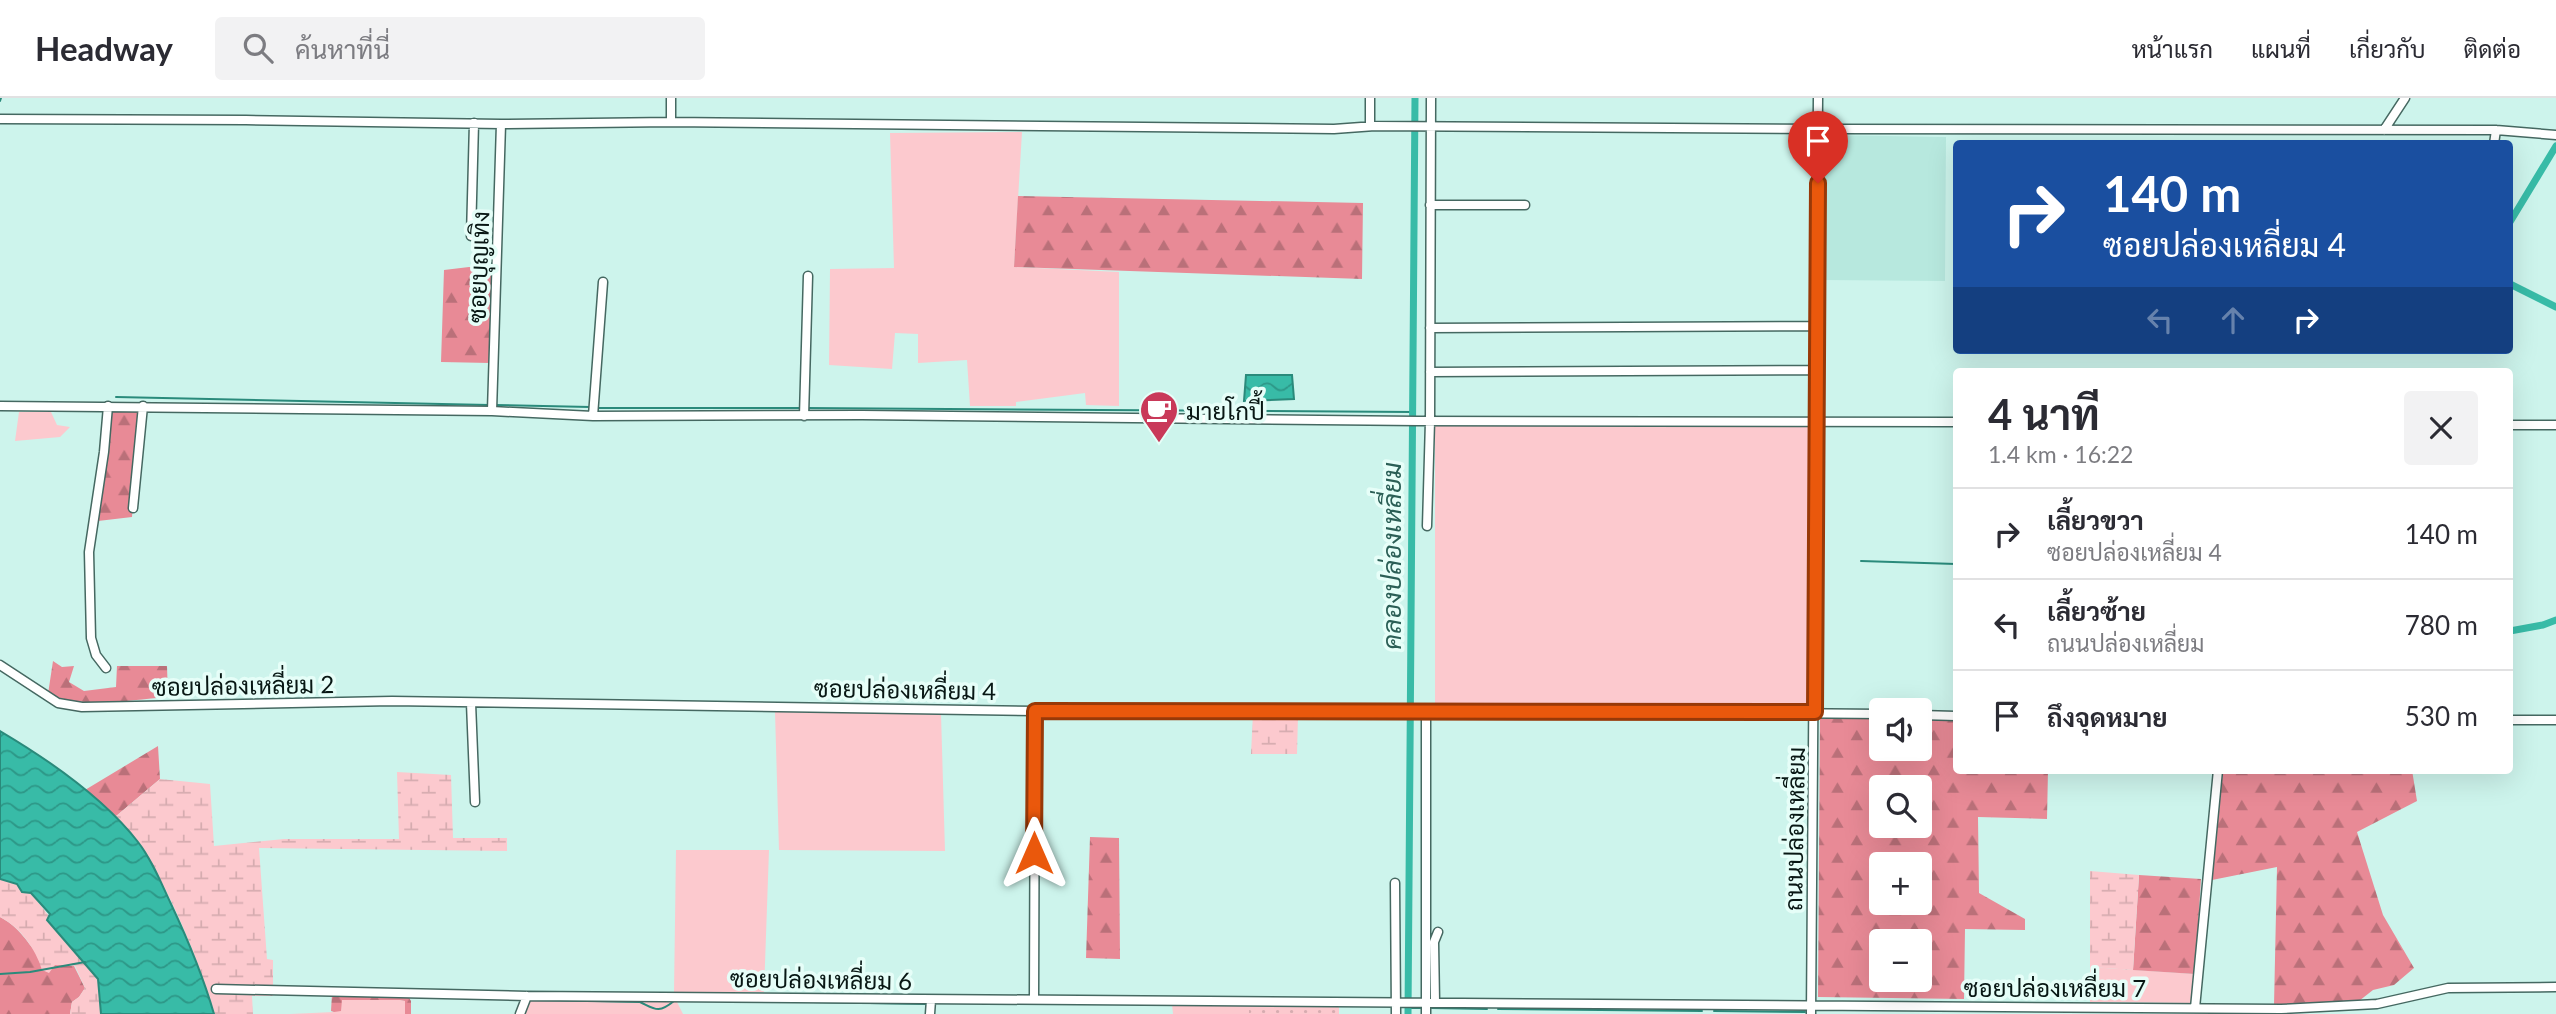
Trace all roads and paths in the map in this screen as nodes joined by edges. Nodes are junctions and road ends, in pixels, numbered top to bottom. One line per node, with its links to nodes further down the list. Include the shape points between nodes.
1 (671, 98): 7 (street)
2 (1370, 98): 10 (street)
3 (1431, 98): 11 (street)
4 (1818, 98): 12 (street, ถนนปล่องเหลี่ยม)
5 (2405, 98): 13 (street)
6 (0, 119): 8 (street)
7 (671, 122): 9 (street); 10 (street, via 1334,130)
8 (474, 123): 9 (street); 19 (street)
9 (501, 124): 29 (street, ซอยบุญเทิง)
10 (1370, 126): 11 (street)
11 (1430, 126): 12 (street); 17 (street)
12 (1818, 129): 13 (street); 22 (street, ถนนปล่องเหลี่ยม)
13 (2384, 130): 14 (street)
14 (2496, 130): 15 (street); 16 (street)
15 (2556, 135)
16 (2495, 140)
17 (1430, 205): 18 (street); 23 (street)
18 (1525, 205)
19 (471, 236)
20 (808, 276): 30 (street)
21 (603, 282): 31 (street)
22 (1816, 326): 23 (street); 24 (street, ถนนปล่องเหลี่ยม)
23 (1430, 328): 25 (street)
24 (1816, 370): 25 (street); 33 (street, ถนนปล่องเหลี่ยม)
25 (1430, 372): 32 (street)
26 (0, 406): 27 (street)
27 (108, 406): 28 (street); 40 (street, via 89,547 91,638)
28 (143, 406): 29 (street); 37 (street)
29 (492, 411): 31 (street)
30 (804, 411): 31 (street); 32 (street)
31 (593, 416)
32 (1430, 421): 33 (street); 38 (street)
33 (1815, 422): 34 (street); 45 (street, ถนนปล่องเหลี่ยม)
34 (1953, 422)
35 (2513, 425): 36 (street)
36 (2556, 425)
37 (133, 508)
38 (1427, 526)
39 (0, 665): 41 (street, ซอยปล่องเหลี่ยม 2, via 43,695 75,707)
40 (106, 668)
41 (471, 703): 42 (street, ซอยปล่องเหลี่ยม 2); 52 (street)
42 (499, 703): 44 (street, ซอยปล่องเหลี่ยม 4)
43 (1426, 710): 44 (street, ซอยปล่องเหลี่ยม 4); 45 (street, ซอยปล่องเหลี่ยม 4); 61 (street)
44 (1035, 711): 58 (street)
45 (1815, 712): 46 (street, ซอยปล่องเหลี่ยม 4); 63 (street, ถนนปล่องเหลี่ยม)
46 (1869, 714)
47 (1932, 715): 48 (street)
48 (1953, 716)
49 (2513, 720): 50 (street)
50 (2556, 720)
51 (2218, 774): 62 (street)
52 (475, 802)
53 (1395, 883): 60 (street)
54 (1438, 932): 61 (street)
55 (2556, 987): 64 (street, ซอยปล่องเหลี่ยม 7, via 2448,988 2377,1004)
56 (216, 989): 57 (street, ซอยปล่องเหลี่ยม 6)
57 (527, 996): 59 (street, ซอยปล่องเหลี่ยม 6); 65 (street)
58 (1034, 999): 59 (street, ซอยปล่องเหลี่ยม 6); 60 (street, ซอยปล่องเหลี่ยม 6)
59 (931, 1000): 66 (street)
60 (1398, 1001): 61 (street, ซอยปล่องเหลี่ยม 6); 67 (street)
61 (1427, 1001): 63 (street, ซอยปล่องเหลี่ยม 7); 68 (street)
62 (2195, 1008): 63 (street, ซอยปล่องเหลี่ยม 7); 64 (street, ซอยปล่องเหลี่ยม 7)
63 (1811, 1010)
64 (2281, 1012)
65 (520, 1014)
66 (930, 1014)
67 (1396, 1014)
68 (1426, 1014)

